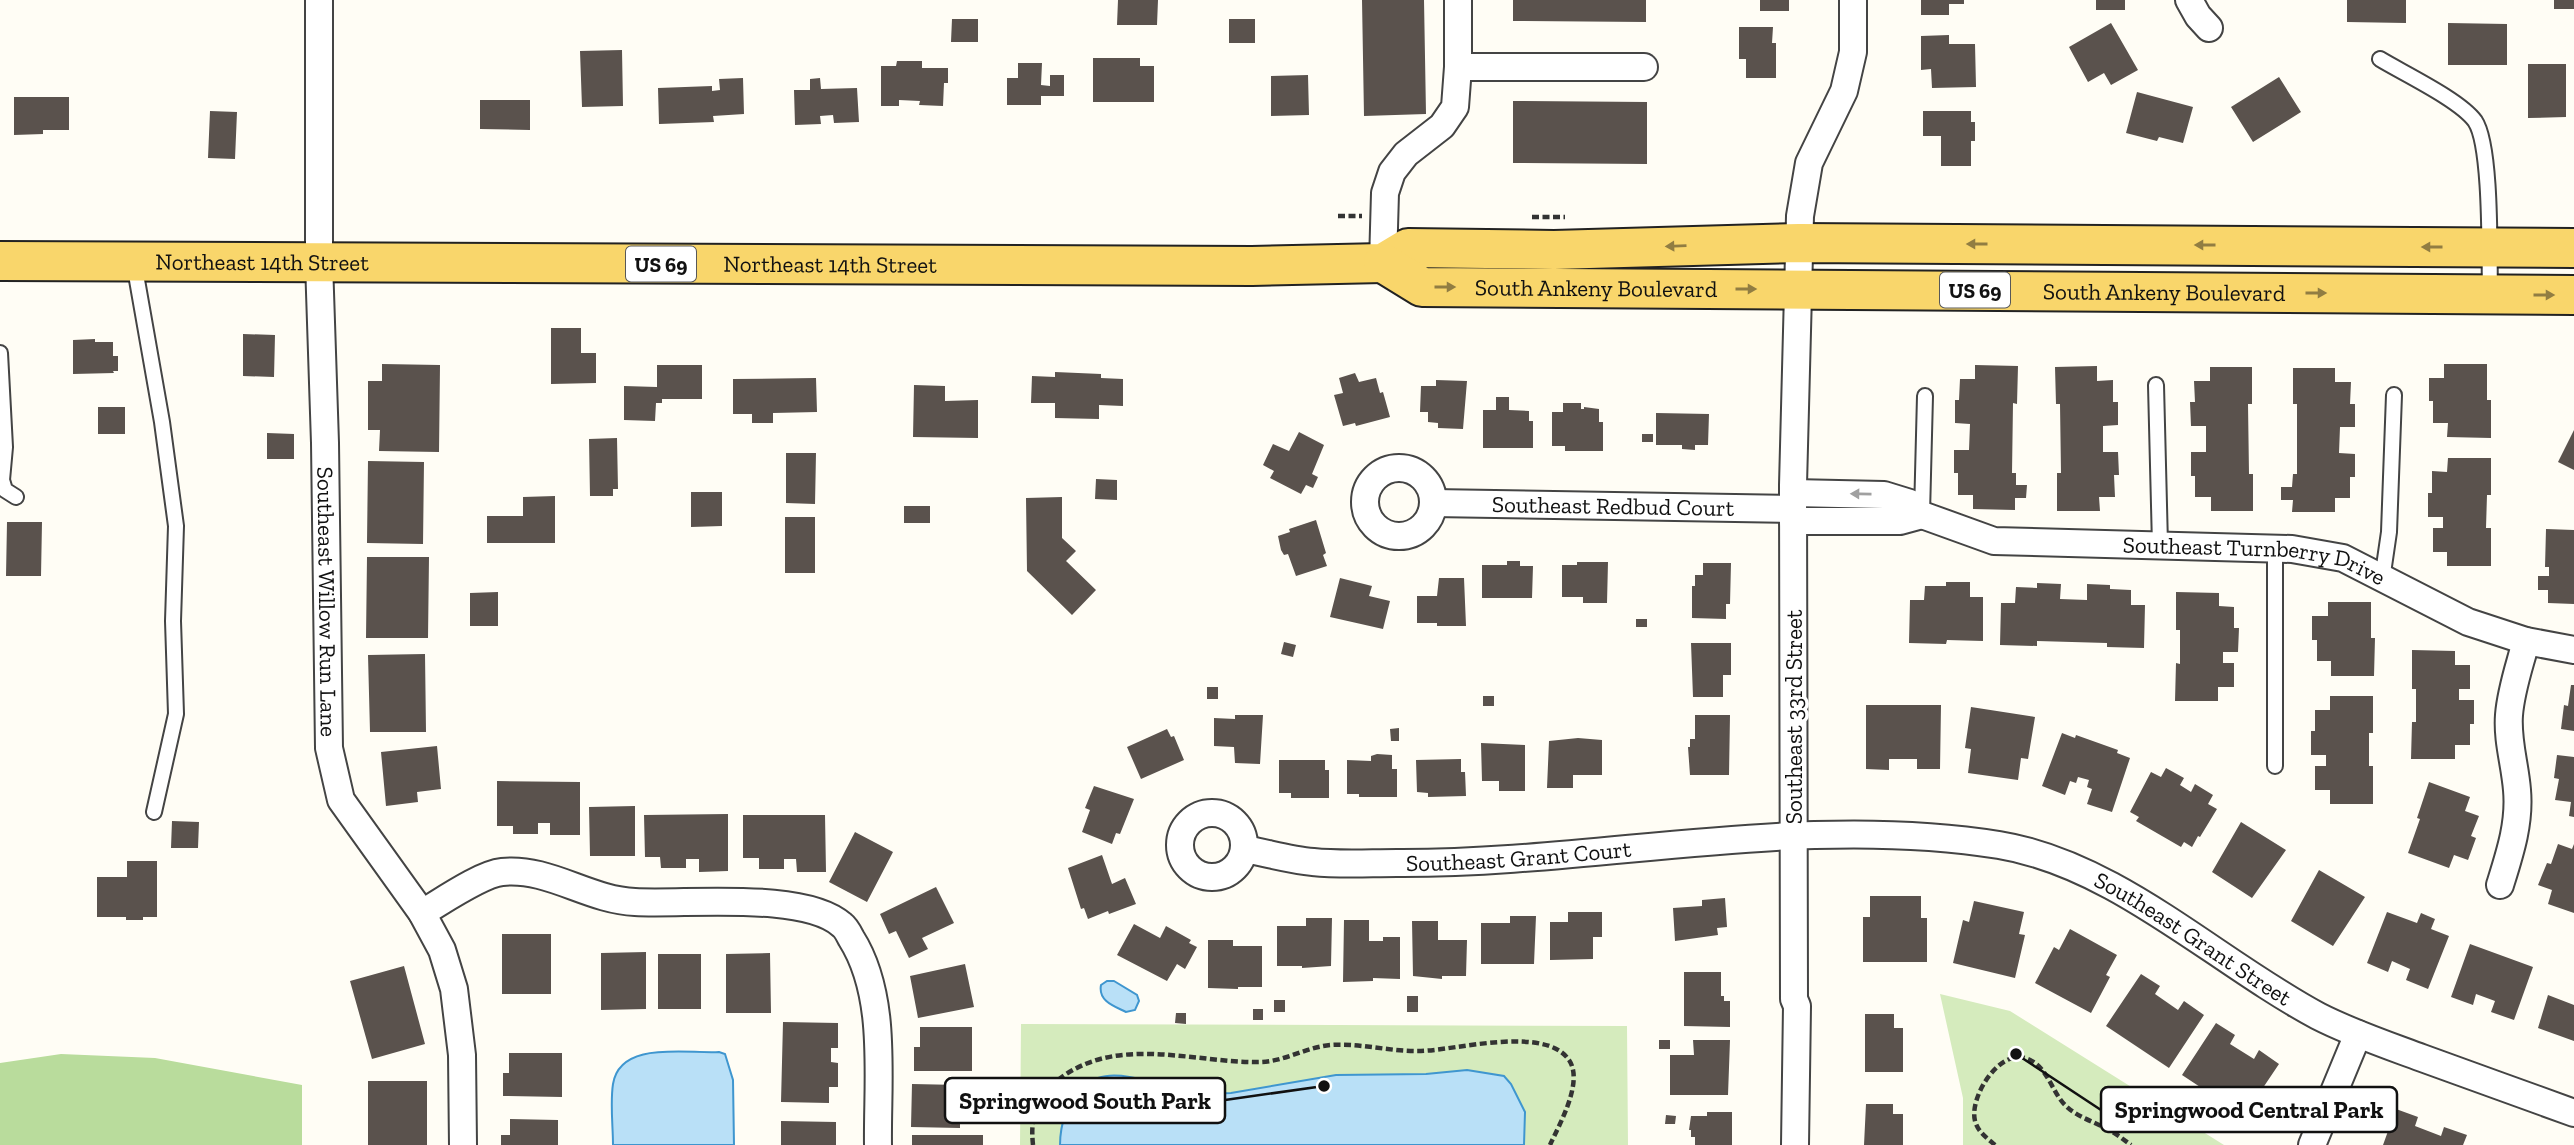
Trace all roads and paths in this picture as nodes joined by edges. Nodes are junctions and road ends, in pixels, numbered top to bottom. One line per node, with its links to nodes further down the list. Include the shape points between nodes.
1 (319, 0): 14 (street, Southeast Willow Run Lane)
2 (1458, 0): 7 (street)
3 (1853, 0): 9 (street, Southeast 33rd Street, via 1853,52 1844,91 1808,163)
4 (2189, 0): 5 (street)
5 (2209, 28)
6 (2380, 59): 10 (lane, via 2459,106 2475,121 2484,145)
7 (1458, 67): 8 (street); 15 (street, via 1455,107 1443,125 1406,154 1392,172 1385,193)
8 (1644, 67)
9 (1799, 243): 10 (main road, South Ankeny Boulevard / US 69, one-way to 9); 15 (main road, South Ankeny Boulevard / US 69, one-way to 15, via 1554,250 1408,248); 17 (street, Southeast 33rd Street)
10 (2489, 247): 11 (main road, South Ankeny Boulevard / US 69); 18 (lane)
11 (2574, 248)
12 (0, 261): 13 (main road, Northeast 14th Street / US 69)
13 (134, 262): 14 (main road, Northeast 14th Street / US 69); 34 (lane, via 177,526 176,714)
14 (319, 262): 16 (main road, Northeast 14th Street / US 69); 38 (street, Southeast Willow Run Lane, via 329,748 341,800)
15 (1383, 263): 16 (main road, South Ankeny Boulevard / US 69); 17 (main road, South Ankeny Boulevard / US 69, one-way to 17, via 1422,287)
16 (1323, 265)
17 (1797, 289): 18 (main road, South Ankeny Boulevard / US 69, one-way to 18); 26 (street, Southeast 33rd Street)
18 (2490, 294): 19 (main road, South Ankeny Boulevard / US 69, one-way to 19)
19 (2574, 295)
20 (0, 353): 24 (lane, via 5,434 2,480 5,490)
21 (2156, 385): 28 (lane)
22 (2394, 395): 30 (lane, via 2389,532)
23 (1925, 396): 27 (lane)
24 (16, 496)
25 (1433, 503): 26 (street, Southeast Redbud Court)
26 (1793, 507): 27 (street, Southeast Turnberry Drive, via 1884,495 1910,503); 35 (street, Southeast 33rd Street)
27 (1922, 515): 28 (street, Southeast Turnberry Drive, via 1994,541)
28 (2160, 545): 29 (street, Southeast Turnberry Drive)
29 (2274, 549): 30 (street, Southeast Turnberry Drive, via 2343,558); 33 (lane)
30 (2382, 580): 31 (street, Southeast Turnberry Drive, via 2468,622)
31 (2526, 641): 32 (street, Southeast Turnberry Drive); 37 (street, via 2509,715 2517,819)
32 (2574, 650)
33 (2274, 766)
34 (154, 812)
35 (1794, 835): 36 (street, Southeast Grant Court, via 1435,863 1314,862); 39 (street, Southeast Grant Street, via 1941,837 2004,846 2048,859 2094,878 2272,989); 45 (street, Southeast 33rd Street)
36 (1244, 849)
37 (2500, 885)
38 (422, 913): 41 (street, Southeast Willow Run Lane, via 442,950 454,989 462,1055); 42 (street, via 500,872 539,873 593,894 632,902 779,904 819,911 843,926 861,954 872,984 877,1017)
39 (2358, 1034): 40 (street, Southeast Grant Street); 48 (street)
40 (2574, 1113)
41 (463, 1145)
42 (878, 1145)
43 (1033, 1145): 44 (path, via 1034,1111 1048,1088 1080,1067 1109,1057 1156,1054 1217,1062 1273,1062 1330,1045 1413,1051 1523,1041 1558,1051 1569,1060 1574,1074 1567,1107)
44 (1550, 1145)
45 (1795, 1145)
46 (1995, 1145): 47 (path, via 1980,1132 1974,1109 1992,1072 2004,1060 2020,1057 2040,1068 2066,1107)
47 (2131, 1145)
48 (2312, 1145)

